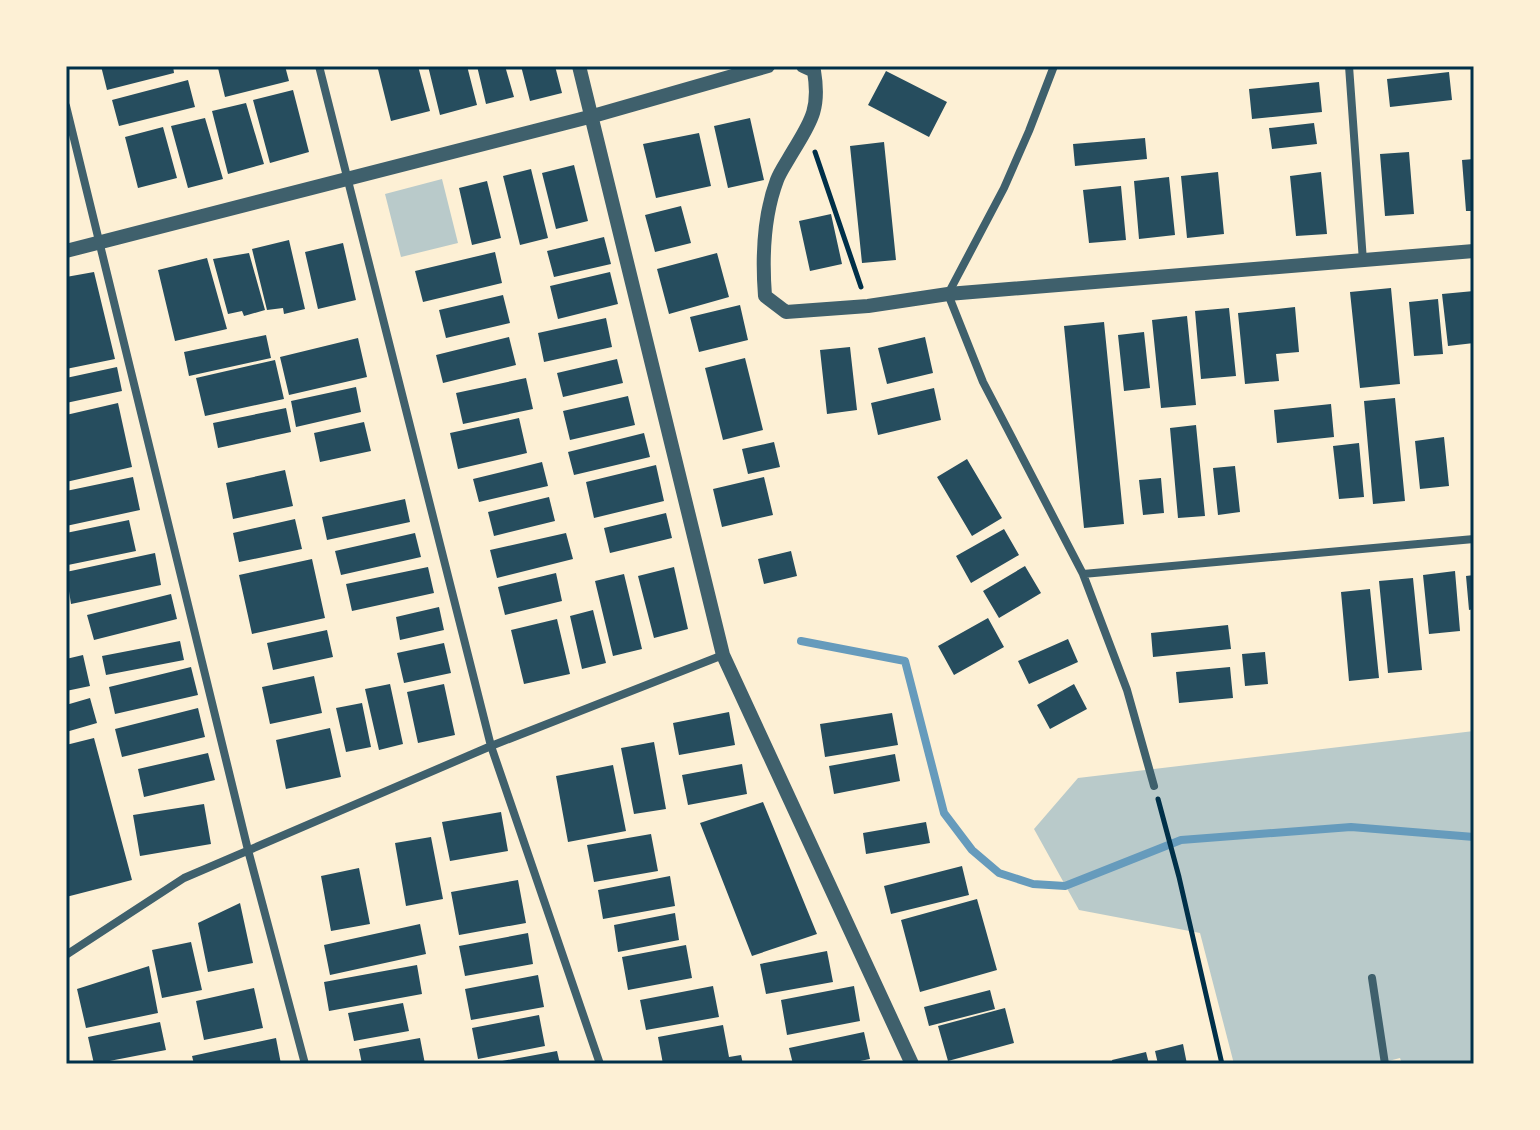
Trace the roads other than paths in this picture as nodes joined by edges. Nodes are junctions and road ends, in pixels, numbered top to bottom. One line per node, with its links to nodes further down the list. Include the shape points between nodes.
1 (319, 66): 9 (street)
2 (579, 66): 8 (street)
3 (768, 66): 8 (street)
4 (1054, 66): 14 (street, via 1004,188)
5 (1349, 66): 13 (street)
6 (808, 69): 14 (street, via 817,90 815,111 778,178 766,221 765,296 786,312)
7 (66, 106): 10 (street)
8 (593, 116): 9 (street); 17 (street)
9 (348, 180): 10 (street); 18 (street)
10 (100, 243): 11 (street); 20 (street)
11 (66, 251)
12 (1474, 251): 13 (street)
13 (1363, 261): 14 (street)
14 (948, 294): 16 (street, via 983,382)
15 (1474, 539): 16 (street)
16 (1083, 574): 19 (street, via 1127,690)
17 (723, 655): 18 (street); 25 (street)
18 (491, 746): 20 (street); 24 (street)
19 (1154, 786)
20 (248, 850): 21 (street, via 184,878); 23 (street)
21 (66, 955)
22 (1372, 978): 26 (street)
23 (305, 1064)
24 (600, 1064)
25 (912, 1064)
26 (1385, 1064)

